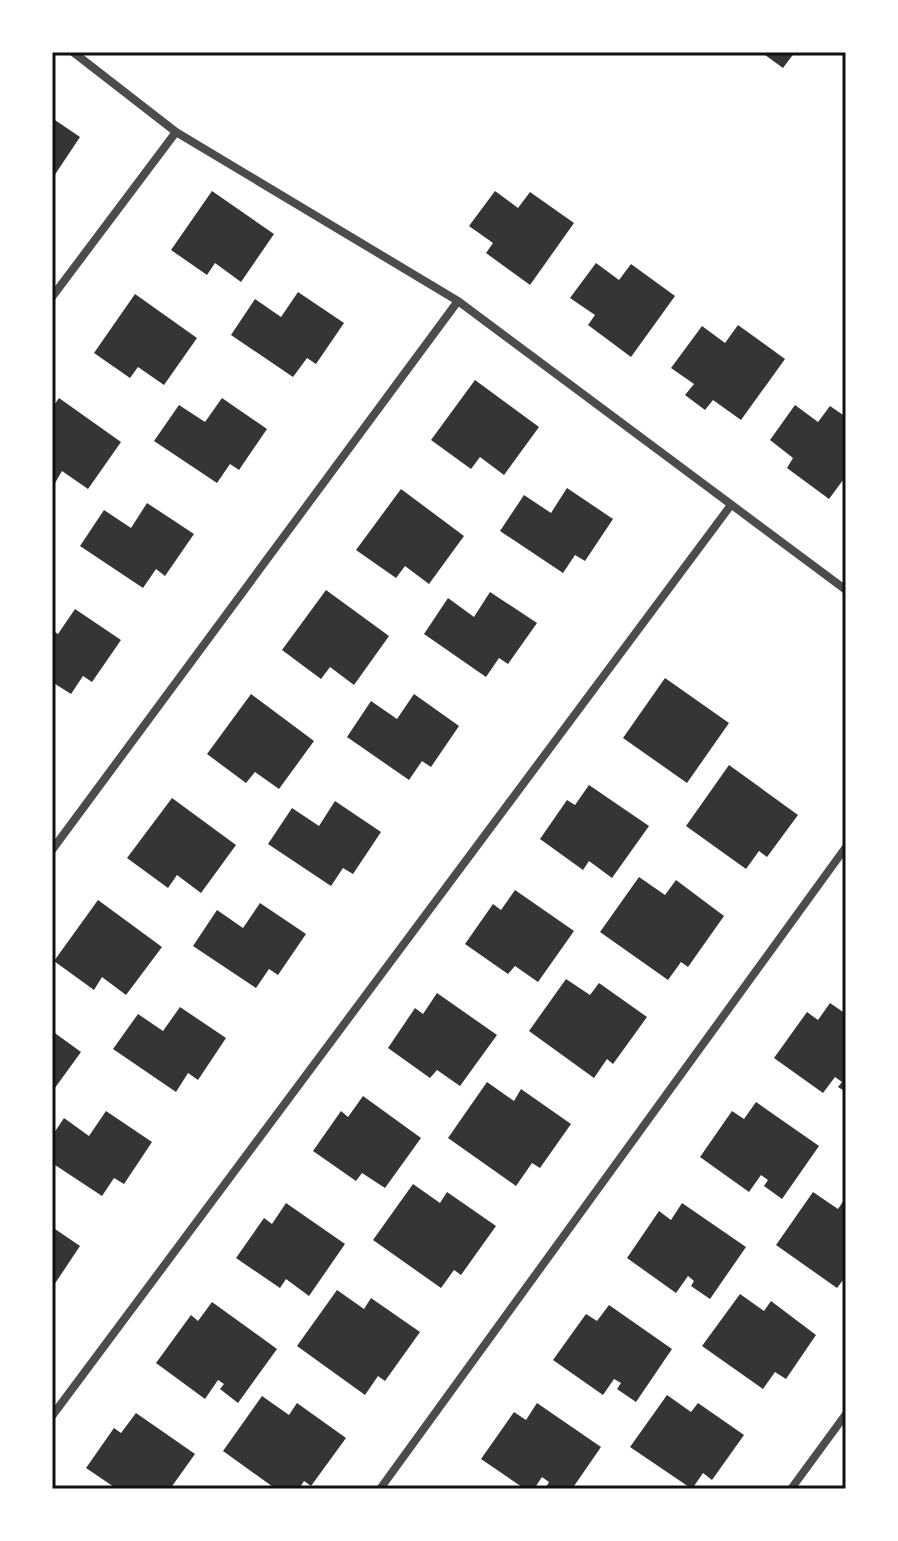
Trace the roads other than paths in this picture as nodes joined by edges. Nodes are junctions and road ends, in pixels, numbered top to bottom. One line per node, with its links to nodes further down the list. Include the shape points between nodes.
1 (73, 52): 2 (street)
2 (176, 132): 3 (street); 4 (street)
3 (52, 297)
4 (458, 301): 5 (street); 8 (street)
5 (731, 505): 6 (street); 10 (street)
6 (846, 590)
7 (846, 847): 11 (street)
8 (52, 850)
9 (846, 1414): 12 (street)
10 (52, 1416)
11 (380, 1489)
12 (791, 1489)

